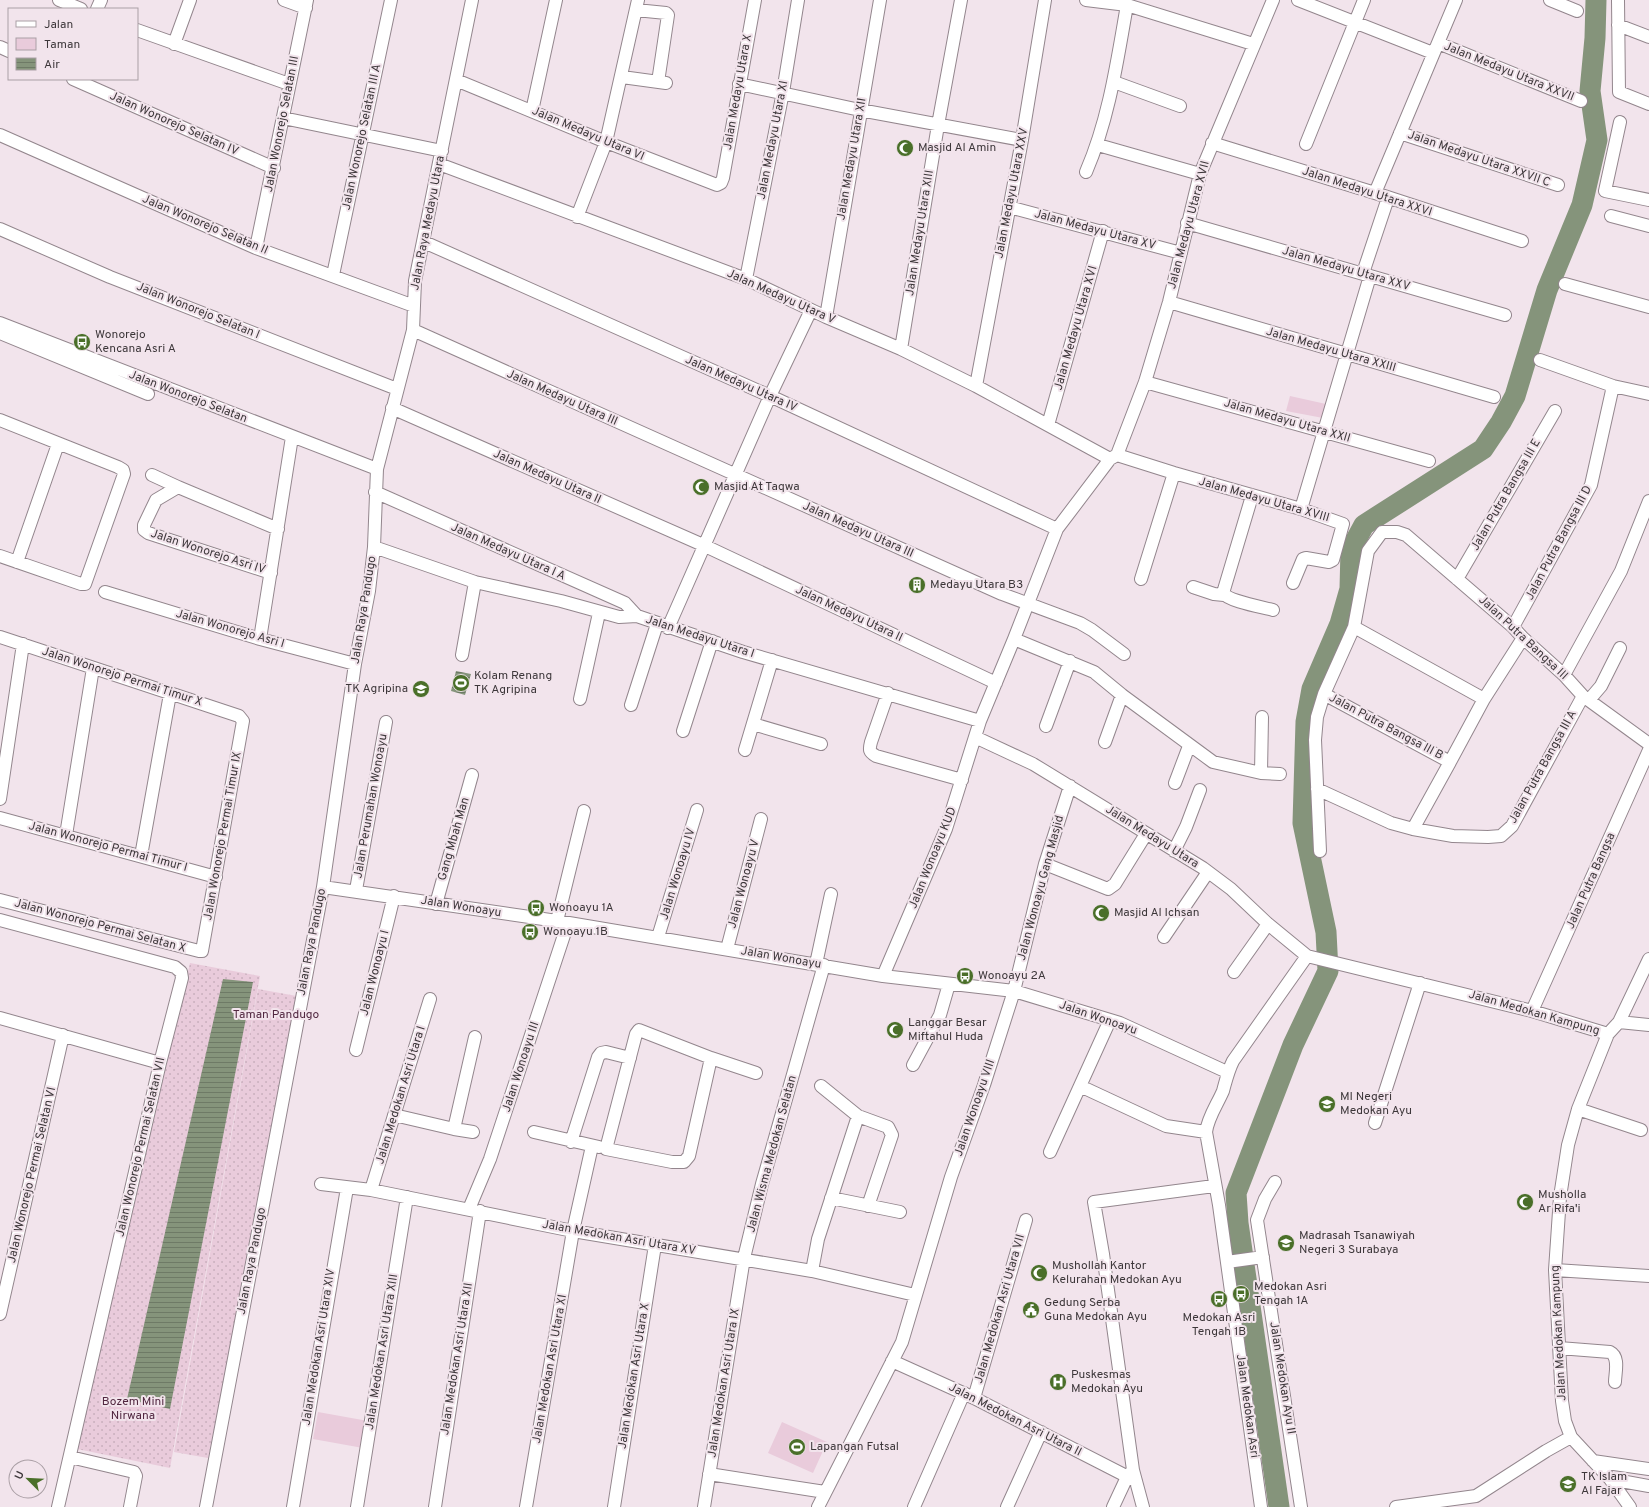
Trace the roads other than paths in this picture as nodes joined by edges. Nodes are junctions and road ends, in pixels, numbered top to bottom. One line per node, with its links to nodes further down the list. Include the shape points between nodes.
1 (59, 0): 22 (street)
2 (190, 0): 28 (street)
3 (284, 0): 19 (street)
4 (391, 0): 47 (street, Jalan Wonorejo Selatan III A)
5 (472, 0): 33 (street, Jalan Raya Medayu Utara)
6 (556, 0): 42 (street)
7 (754, 0): 36 (street, Jalan Medayu Utara X)
8 (798, 0): 37 (street, Jalan Medayu Utara XI)
9 (880, 0): 41 (street, Jalan Medayu Utara XII)
10 (961, 0): 45 (street, Jalan Medayu Utara XIII)
11 (1045, 0): 49 (street, Jalan Medayu Utara XXV)
12 (1086, 0): 21 (street)
13 (1273, 0): 29 (street, Jalan Medayu Utara XVII)
14 (1298, 0): 24 (street, Jalan Medayu Utara XXVII)
15 (1364, 0): 24 (street)
16 (1456, 0): 30 (street, Jalan Medayu Utara XXVII C)
17 (1550, 0): 23 (street)
18 (1618, 0): 25 (street)
19 (306, 4): 35 (street, Jalan Wonorejo Selatan III)
20 (637, 5): 31 (street); 31 (street, via 668,15 662,82)
21 (1127, 5): 29 (street); 34 (street)
22 (79, 8)
23 (1577, 11)
24 (1354, 23): 30 (street, Jalan Medayu Utara XXVII); 52 (street)
25 (1618, 25): 27 (street); 39 (street, via 1619,92)
26 (138, 30): 28 (street)
27 (1649, 37)
28 (174, 44): 35 (street)
29 (1253, 44): 51 (street, Jalan Medayu Utara XVII)
30 (1436, 48): 38 (street, Jalan Medayu Utara XXVII); 46 (street, Jalan Medayu Utara XXVII C)
31 (622, 77): 50 (street)
32 (75, 80): 56 (street, Jalan Wonorejo Selatan IV)
33 (456, 80): 42 (street, Jalan Medayu Utara VI); 54 (street, Jalan Raya Medayu Utara)
34 (1114, 82): 40 (street); 53 (street)
35 (289, 84): 43 (street, Jalan Wonorejo Selatan III)
36 (739, 84): 37 (street); 59 (street, Jalan Medayu Utara X)
37 (782, 92): 41 (street); 77 (street, Jalan Medayu Utara XI)
38 (1580, 101)
39 (1649, 104)
40 (1180, 106)
41 (860, 110): 45 (street); 84 (street, Jalan Medayu Utara XII)
42 (532, 111): 50 (street, Jalan Medayu Utara VI)
43 (283, 118): 47 (street); 56 (street, Jalan Wonorejo Selatan III)
44 (1620, 122): 63 (street, via 1605,191)
45 (938, 125): 49 (street); 88 (street, Jalan Medayu Utara XIII)
46 (1400, 133): 60 (street, Jalan Medayu Utara XXVII C); 61 (street, Jalan Medayu Utara XXVII C)
47 (362, 134): 54 (street); 76 (street, Jalan Wonorejo Selatan III A)
48 (0, 135): 73 (street, Jalan Wonorejo Selatan II)
49 (1022, 140): 64 (street, Jalan Medayu Utara XXV)
50 (606, 142): 59 (street, Jalan Medayu Utara VI, via 714,185); 66 (street)
51 (1212, 143): 58 (street, Jalan Medayu Utara XVII); 61 (street, Jalan Medayu Utara XXVI)
52 (1306, 144)
53 (1098, 145): 57 (street); 58 (street)
54 (442, 151): 55 (street, Jalan Raya Medayu Utara)
55 (439, 164): 66 (street, Jalan Medayu Utara V); 72 (street, Jalan Raya Medayu Utara)
56 (274, 168): 73 (street, Jalan Wonorejo Selatan III)
57 (1086, 172)
58 (1200, 174): 67 (street, Jalan Medayu Utara XVII)
59 (721, 183)
60 (1558, 185)
61 (1375, 193): 62 (street, Jalan Medayu Utara XXVI)
62 (1388, 198): 71 (street, Jalan Medayu Utara XXVI); 75 (street)
63 (1649, 200)
64 (1009, 207): 70 (street, Jalan Medayu Utara XV); 92 (street, Jalan Medayu Utara XXV)
65 (1611, 216): 68 (street)
66 (577, 217): 77 (street, Jalan Medayu Utara V)
67 (1187, 223): 74 (street, Jalan Medayu Utara XVII); 75 (street, Jalan Medayu Utara XXV)
68 (1649, 226)
69 (0, 230): 94 (street, Jalan Wonorejo Selatan I, via 110,277)
70 (1103, 231): 74 (street, Jalan Medayu Utara XV); 102 (street, Jalan Medayu Utara XVI)
71 (1522, 241)
72 (424, 242): 80 (street, Jalan Raya Medayu Utara, via 415,281); 97 (street, Jalan Medayu Utara IV)
73 (256, 248): 76 (street, Jalan Wonorejo Selatan II)
74 (1181, 253): 79 (street, Jalan Medayu Utara XVII)
75 (1366, 274): 83 (street, Jalan Medayu Utara XXV); 89 (street)
76 (333, 275): 80 (street, Jalan Wonorejo Selatan II)
77 (746, 280): 82 (street, Jalan Medayu Utara V)
78 (1565, 284): 81 (street)
79 (1169, 302): 89 (street, Jalan Medayu Utara XXIII); 91 (street, Jalan Medayu Utara XVII)
80 (414, 306): 86 (street, Jalan Raya Medayu Utara)
81 (1649, 308)
82 (811, 310): 84 (street, Jalan Medayu Utara V); 97 (street)
83 (1505, 315)
84 (826, 317): 88 (street, Jalan Medayu Utara V)
85 (0, 323): 104 (street, Jalan Wonorejo Selatan)
86 (413, 330): 94 (street, Jalan Raya Medayu Utara); 111 (street, Jalan Medayu Utara III)
87 (0, 333): 95 (street)
88 (901, 349): 92 (street, Jalan Medayu Utara V)
89 (1347, 355): 98 (street, Jalan Medayu Utara XXIII); 103 (street)
90 (1540, 360): 93 (street)
91 (1145, 382): 103 (street, Jalan Medayu Utara XXII); 106 (street, Jalan Medayu Utara XVII)
92 (976, 386): 102 (street, Jalan Medayu Utara V)
93 (1613, 386): 96 (street); 138 (street, Jalan Putra Bangsa III D, via 1591,485)
94 (397, 389): 99 (street, Jalan Raya Medayu Utara)
95 (148, 394)
96 (1649, 394)
97 (770, 396): 111 (street); 118 (street, Jalan Medayu Utara IV)
98 (1494, 397)
99 (392, 408): 108 (street, Jalan Raya Medayu Utara); 120 (street, Jalan Medayu Utara II)
100 (1555, 411): 126 (street, Jalan Putra Bangsa III E)
101 (0, 420): 105 (street)
102 (1048, 425): 106 (street, Jalan Medayu Utara V)
103 (1324, 431): 107 (street, Jalan Medayu Utara XXII); 116 (street)
104 (292, 437): 108 (street, Jalan Wonorejo Selatan); 117 (street)
105 (58, 444): 123 (street); 123 (street, via 123,470 124,477 85,584)
106 (1114, 457): 109 (street, Jalan Medayu Utara XVIII); 118 (street)
107 (1429, 461)
108 (377, 469): 113 (street, Jalan Raya Pandugo)
109 (1174, 473): 114 (street, Jalan Medayu Utara XVIII); 125 (street)
110 (152, 475): 112 (street)
111 (735, 476): 120 (street); 132 (street, Jalan Medayu Utara III)
112 (178, 487): 117 (street); 124 (street, Jalan Wonorejo Asri IV, via 156,500 144,530)
113 (375, 492): 121 (street, Jalan Raya Pandugo); 135 (street, Jalan Medayu Utara I A, via 625,603)
114 (1252, 496): 116 (street, Jalan Medayu Utara XVIII); 131 (street)
115 (1649, 501): 152 (street, via 1621,571)
116 (1301, 509): 128 (street, Jalan Medayu Utara XVIII, via 1340,522 1343,528 1333,560 1329,562 1303,559)
117 (278, 529): 124 (street)
118 (1057, 529): 132 (street)
119 (1397, 532): 126 (street, Jalan Putra Bangsa III, via 1406,535); 137 (street, Jalan Putra Bangsa III B, via 1382,532 1368,551)
120 (703, 545): 136 (street); 153 (street, Jalan Medayu Utara II)
121 (374, 547): 127 (street, Jalan Medayu Utara I); 150 (street, Jalan Raya Pandugo, via 369,591)
122 (0, 556): 123 (street)
123 (17, 562)
124 (271, 573): 141 (street)
125 (1141, 579)
126 (1457, 579): 138 (street, Jalan Putra Bangsa III)
127 (475, 582): 134 (street, Jalan Medayu Utara I, via 561,601); 147 (street)
128 (1293, 583)
129 (1193, 587): 131 (street)
130 (105, 592): 141 (street, Jalan Wonorejo Asri I)
131 (1224, 595): 133 (street)
132 (1028, 604): 142 (street); 146 (street, Jalan Medayu Utara III, via 1080,623)
133 (1273, 610)
134 (599, 613): 135 (street, Jalan Medayu Utara I, via 619,617); 160 (street)
135 (637, 616): 136 (street, Jalan Medayu Utara I)
136 (662, 626): 143 (street, Jalan Medayu Utara I); 161 (street)
137 (1354, 626): 156 (street, Jalan Putra Bangsa III B); 159 (street)
138 (1513, 627): 140 (street, Jalan Putra Bangsa III)
139 (0, 637): 144 (street, Jalan Wonorejo Permai Timur X)
140 (1523, 638): 152 (street, Jalan Putra Bangsa III); 159 (street, Jalan Putra Bangsa III B)
141 (260, 639): 150 (street, Jalan Wonorejo Asri I)
142 (1014, 639): 149 (street); 153 (street)
143 (712, 641): 148 (street, Jalan Medayu Utara I); 168 (street)
144 (22, 644): 151 (street, Jalan Wonorejo Permai Timur X); 185 (street)
145 (1620, 648): 158 (street, Jalan Putra Bangsa III A, via 1601,686)
146 (1124, 654)
147 (462, 655)
148 (772, 660): 154 (street, Jalan Medayu Utara I); 166 (street)
149 (1070, 661): 157 (street, via 1094,672); 167 (street)
150 (355, 664): 199 (street, Jalan Raya Pandugo)
151 (93, 668): 155 (street, Jalan Wonorejo Permai Timur X); 192 (street)
152 (1564, 675): 158 (street, Jalan Putra Bangsa III)
153 (996, 683): 164 (street)
154 (888, 693): 164 (street, Jalan Medayu Utara I); 180 (street, via 869,748 870,753)
155 (170, 694): 163 (street, Jalan Wonorejo Permai Timur X); 195 (street)
156 (1324, 694): 176 (street, Jalan Putra Bangsa III B); 183 (street, via 1317,717 1315,740)
157 (1122, 695): 170 (street); 173 (street)
158 (1586, 698): 172 (street, Jalan Putra Bangsa III); 190 (street, Jalan Putra Bangsa III A, via 1512,826 1502,836 1452,836)
159 (1484, 699): 176 (street, Jalan Putra Bangsa III B)
160 (580, 700)
161 (631, 705)
162 (1262, 717): 177 (street)
163 (243, 718): 198 (street, Jalan Wonorejo Permai Timur IX)
164 (980, 721): 169 (street)
165 (386, 722): 200 (street, Jalan Perumahan Wonoayu)
166 (753, 724): 171 (street); 174 (street)
167 (1046, 726)
168 (683, 731)
169 (975, 737): 180 (street, Jalan Wonoayu KUD); 182 (street, Jalan Medayu Utara, via 1033,764)
170 (1105, 742)
171 (821, 744)
172 (1649, 744)
173 (1189, 746): 177 (street, via 1213,762); 181 (street)
174 (745, 750)
175 (1649, 750): 221 (street, Jalan Putra Bangsa)
176 (1450, 762): 190 (street)
177 (1261, 773): 179 (street)
178 (472, 774): 204 (street, Gang Mbah Man)
179 (1280, 774)
180 (962, 780): 216 (street, Jalan Wonoayu KUD, via 928,875)
181 (1175, 783)
182 (1070, 786): 191 (street, Jalan Medayu Utara); 196 (street, Jalan Wonoayu Gang Masjid)
183 (1317, 789): 190 (street, Jalan Putra Bangsa III A, via 1392,823); 194 (street)
184 (1200, 790): 193 (street)
185 (0, 799)
186 (697, 810): 208 (street, Jalan Wonoayu IV)
187 (584, 812): 206 (street, Jalan Wonoayu III)
188 (0, 818): 192 (street, Jalan Wonorejo Permai Timur I)
189 (761, 819): 210 (street, Jalan Wonoayu V)
190 (1412, 828)
191 (1146, 834): 193 (street, Jalan Medayu Utara); 196 (street, via 1115,884 1108,889)
192 (66, 835): 195 (street, Jalan Wonorejo Permai Timur I)
193 (1174, 850): 197 (street, Jalan Medayu Utara)
194 (1320, 851)
195 (141, 856): 198 (street, Jalan Wonorejo Permai Timur I)
196 (1045, 864): 219 (street, Jalan Wonoayu Gang Masjid)
197 (1208, 872): 207 (street, Jalan Medayu Utara, via 1231,889); 209 (street)
198 (216, 877): 211 (street, Jalan Wonorejo Permai Timur IX, via 204,947)
199 (323, 887): 200 (street, Jalan Wonoayu); 290 (street, Jalan Raya Pandugo)
200 (356, 890): 202 (street, Jalan Wonoayu)
201 (831, 894): 214 (street, Jalan Wisma Medokan Selatan)
202 (394, 896): 204 (street, Jalan Wonoayu); 229 (street, Jalan Wonoayu I)
203 (0, 900): 211 (street, Jalan Wonorejo Permai Selatan X)
204 (436, 904): 206 (street, Jalan Wonoayu)
205 (0, 920): 232 (street, Jalan Wonorejo Permai Selatan VII, via 179,970 182,978)
206 (562, 922): 208 (street, Jalan Wonoayu); 259 (street, Jalan Wonoayu III)
207 (1268, 924): 212 (street, Jalan Medayu Utara); 215 (street)
208 (658, 937): 210 (street, Jalan Wonoayu)
209 (1164, 937)
210 (727, 949): 214 (street, Jalan Wonoayu)
211 (199, 951)
212 (1311, 958): 217 (street, Jalan Medokan Kampung); 234 (street)
213 (1649, 959): 224 (street)
214 (820, 964): 216 (street, Jalan Wonoayu); 265 (street, Jalan Wisma Medokan Selatan, via 801,1049 762,1184)
215 (1234, 972)
216 (882, 976): 218 (street, Jalan Wonoayu)
217 (1420, 983): 221 (street, Jalan Medokan Kampung); 241 (street)
218 (949, 984): 219 (street, Jalan Wonoayu); 233 (street, via 940,1015)
219 (1014, 992): 223 (street, Jalan Wonoayu); 270 (street, Jalan Wonoayu VIII, via 951,1177)
220 (430, 999): 239 (street, Jalan Medokan Asri Utara I)
221 (1532, 1011): 226 (street, Jalan Medokan Kampung)
222 (0, 1018): 227 (street)
223 (1110, 1020): 234 (street, Jalan Wonoayu); 237 (street)
224 (1619, 1022): 225 (street); 226 (street)
225 (1649, 1025)
226 (1608, 1034): 238 (street, Jalan Medokan Kampung)
227 (64, 1035): 232 (street); 271 (street, Jalan Wonorejo Permai Selatan VI)
228 (475, 1037): 242 (street)
229 (356, 1050)
230 (630, 1058): 231 (street, via 639,1030); 247 (street, via 606,1052 598,1057); 249 (street)
231 (711, 1058): 235 (street); 249 (street, via 689,1156 684,1162 672,1162)
232 (160, 1063): 278 (street, Jalan Wonorejo Permai Selatan VII)
233 (913, 1065)
234 (1227, 1072): 246 (street, via 1223,1091 1208,1120)
235 (756, 1073)
236 (821, 1086): 240 (street)
237 (1080, 1086): 246 (street, via 1166,1126); 250 (street)
238 (1578, 1109): 243 (street); 267 (street, Jalan Medokan Kampung, via 1568,1145 1560,1197)
239 (394, 1115): 242 (street); 255 (street, Jalan Medokan Asri Utara I)
240 (858, 1116): 257 (street); 258 (street, via 888,1127 892,1135)
241 (1375, 1123)
242 (452, 1129): 244 (street)
243 (1641, 1130)
244 (473, 1132)
245 (534, 1132): 247 (street)
246 (1206, 1132): 253 (street)
247 (571, 1142): 248 (street)
248 (592, 1146): 249 (street); 262 (street, Jalan Medokan Asri Utara XI)
249 (606, 1148)
250 (1050, 1152)
251 (1275, 1182): 264 (street, Jalan Medokan Ayu II, via 1257,1220)
252 (322, 1184): 254 (street, Jalan Medokan Asri Utara XV)
253 (1214, 1186): 266 (street, Jalan Medokan Asri); 282 (street, via 1094,1202)
254 (347, 1188): 255 (street, Jalan Medokan Asri Utara XV); 291 (street, Jalan Medokan Asri Utara XIV)
255 (371, 1190): 256 (street, Jalan Medokan Asri Utara XV)
256 (407, 1197): 259 (street, Jalan Medokan Asri Utara XV); 292 (street, Jalan Medokan Asri Utara XIII)
257 (831, 1198): 258 (street); 268 (street, via 818,1239)
258 (868, 1206): 260 (street)
259 (475, 1210): 262 (street, Jalan Medokan Asri Utara XV); 293 (street, Jalan Medokan Asri Utara XII)
260 (900, 1212)
261 (1026, 1220): 275 (street, Jalan Medokan Asri Utara VII)
262 (573, 1231): 263 (street, Jalan Medokan Asri Utara XV); 294 (street, Jalan Medokan Asri Utara XI)
263 (655, 1245): 265 (street, Jalan Medokan Asri Utara XV); 295 (street, Jalan Medokan Asri Utara X)
264 (1260, 1257): 266 (street); 303 (street, Jalan Medokan Ayu II)
265 (744, 1258): 268 (street, Jalan Medokan Asri Utara XV); 281 (street, Jalan Medokan Asri Utara IX)
266 (1230, 1261): 302 (street, Jalan Medokan Asri)
267 (1555, 1270): 269 (street); 272 (street, Jalan Medokan Kampung)
268 (812, 1271): 270 (street, Jalan Medokan Asri Utara XV)
269 (1649, 1276)
270 (915, 1295): 273 (street, Jalan Wonoayu VIII, via 902,1342)
271 (0, 1314)
272 (1559, 1348): 274 (street, via 1614,1354); 277 (street, Jalan Medokan Kampung, via 1562,1401)
273 (892, 1361): 275 (street, Jalan Medokan Asri Utara II); 285 (street, Jalan Wonoayu VIII)
274 (1615, 1382)
275 (969, 1395): 276 (street, Jalan Medokan Asri Utara II); 298 (street, Jalan Medokan Asri Utara VII)
276 (1041, 1432): 282 (street, Jalan Medokan Asri Utara II); 299 (street)
277 (1571, 1437): 279 (street); 286 (street, via 1546,1450)
278 (70, 1457): 288 (street, Jalan Wonorejo Permai Selatan VII); 289 (street, via 134,1472 136,1476)
279 (1593, 1461): 280 (street); 283 (street)
280 (1649, 1469)
281 (709, 1474): 285 (street); 296 (street, Jalan Medokan Asri Utara IX)
282 (1132, 1476): 300 (street); 301 (street)
283 (1610, 1479): 284 (street); 305 (street)
284 (1649, 1486)
285 (825, 1492): 297 (street, Jalan Wonoayu VIII)
286 (1478, 1501): 287 (street)
287 (1446, 1504): 304 (street)
288 (58, 1507)
289 (130, 1507)
290 (206, 1507)
291 (293, 1507)
292 (357, 1507)
293 (435, 1507)
294 (526, 1507)
295 (614, 1507)
296 (704, 1507)
297 (818, 1507)
298 (914, 1507)
299 (1007, 1507)
300 (1113, 1507)
301 (1143, 1507)
302 (1261, 1507)
303 (1301, 1507)
304 (1396, 1507)
305 (1630, 1507)

